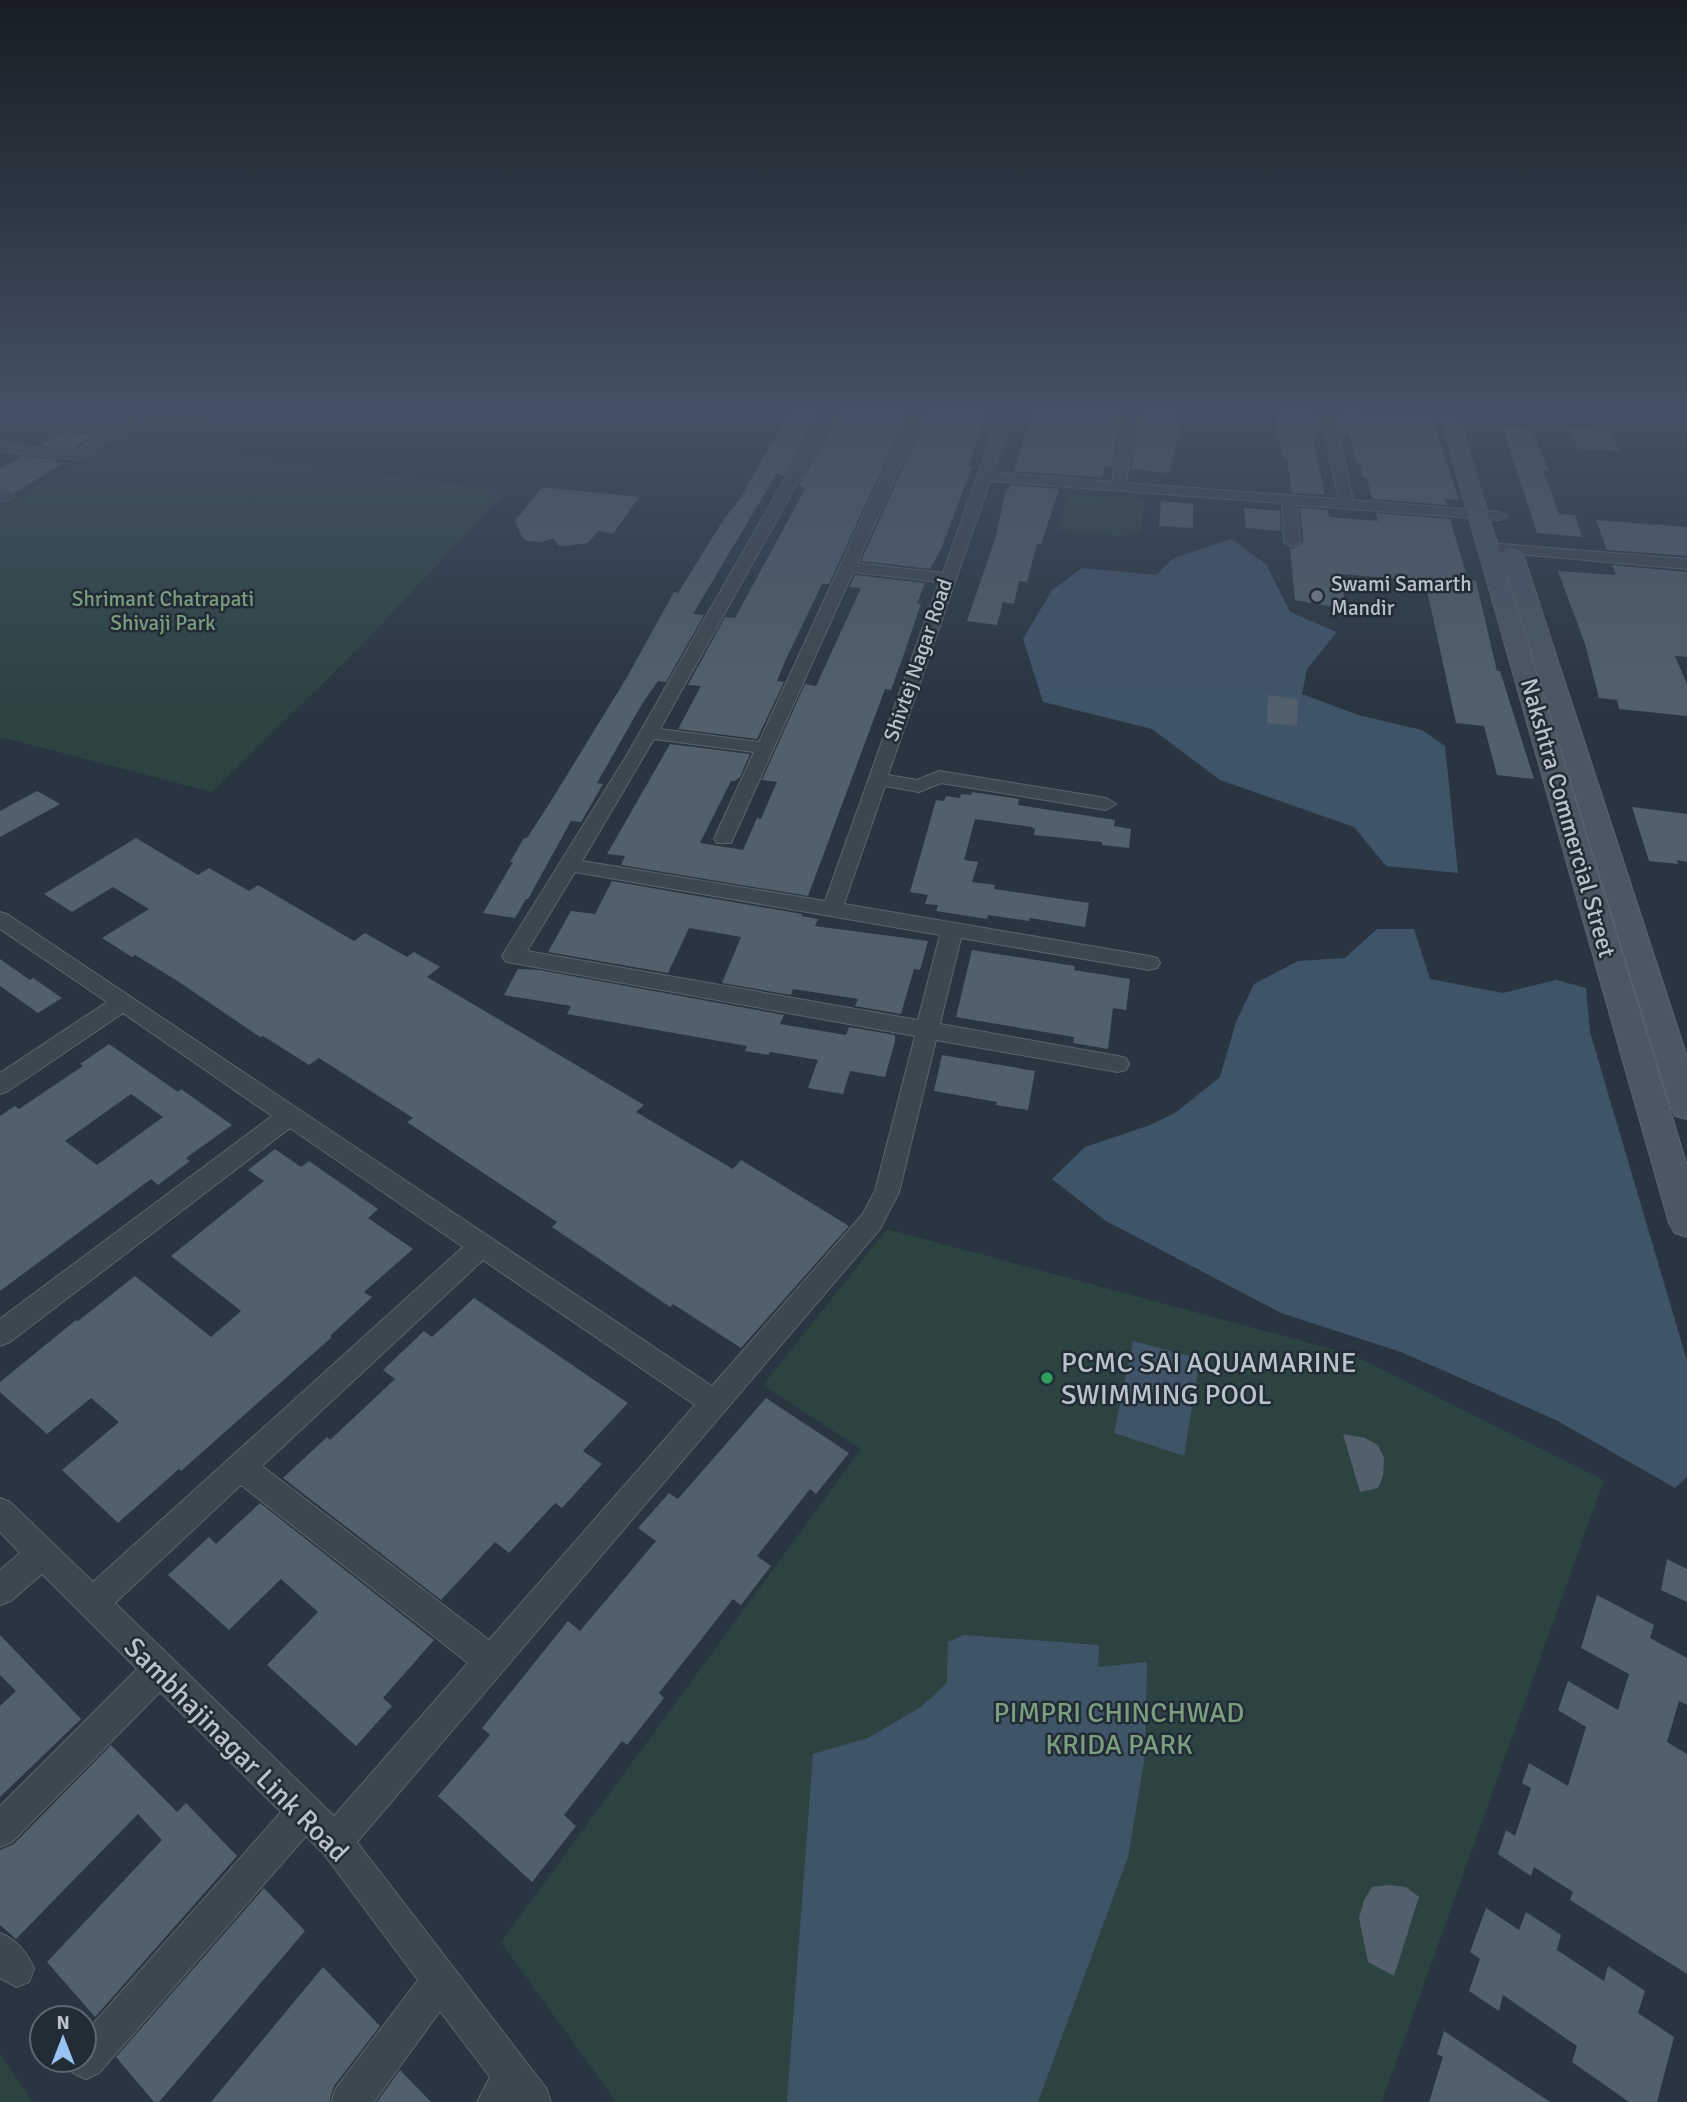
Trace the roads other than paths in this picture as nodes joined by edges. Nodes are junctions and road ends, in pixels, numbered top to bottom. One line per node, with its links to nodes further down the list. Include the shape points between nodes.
1 (775, 510): 14 (street)
2 (875, 510): 12 (street)
3 (972, 510): 13 (street, Shivtej Nagar Road)
4 (1290, 510): 9 (street)
5 (1426, 510): 8 (street)
6 (1487, 510): 8 (street, Nakshtra Commercial Street)
7 (1488, 510): 8 (street, Nakshtra Commercial Street)
8 (1489, 515): 10 (street, Nakshtra Commercial Street)
9 (1292, 542)
10 (1500, 549): 11 (street); 28 (street, Nakshtra Commercial Street); 30 (street, Nakshtra Commercial Street)
11 (1687, 565)
12 (850, 567): 13 (street); 15 (street)
13 (947, 578): 16 (street, Shivtej Nagar Road)
14 (649, 733): 15 (street); 19 (street)
15 (766, 748): 18 (street)
16 (877, 779): 17 (street, via 919,786 939,777); 20 (street, Shivtej Nagar Road)
17 (1106, 804)
18 (724, 839)
19 (572, 865): 20 (street); 25 (street, via 513,956)
20 (832, 909): 22 (street)
21 (0, 919): 24 (street)
22 (952, 930): 23 (street); 25 (street)
23 (1149, 963)
24 (124, 1002): 27 (street); 29 (street)
25 (927, 1031): 26 (street); 33 (street, via 887,1192 871,1222)
26 (1118, 1064)
27 (0, 1085)
28 (1687, 1107)
29 (290, 1115): 31 (street); 32 (street)
30 (1687, 1223)
31 (481, 1245): 33 (street); 34 (street)
32 (0, 1334)
33 (714, 1403): 39 (street)
34 (240, 1467): 38 (street); 39 (street)
35 (0, 1512): 36 (street, Sambhajinagar Link Road)
36 (42, 1554): 37 (street); 38 (street, Sambhajinagar Link Road)
37 (0, 1590)
38 (92, 1603): 40 (street, Sambhajinagar Link Road)
39 (491, 1661): 43 (street)
40 (160, 1670): 41 (street, Sambhajinagar Link Road); 42 (street)
41 (305, 1811): 43 (street, Sambhajinagar Link Road); 45 (street)
42 (0, 1830)
43 (335, 1841): 44 (street, Sambhajinagar Link Road)
44 (440, 1981): 46 (street, Sambhajinagar Link Road); 47 (street)
45 (98, 2046)
46 (513, 2093)
47 (350, 2102)

